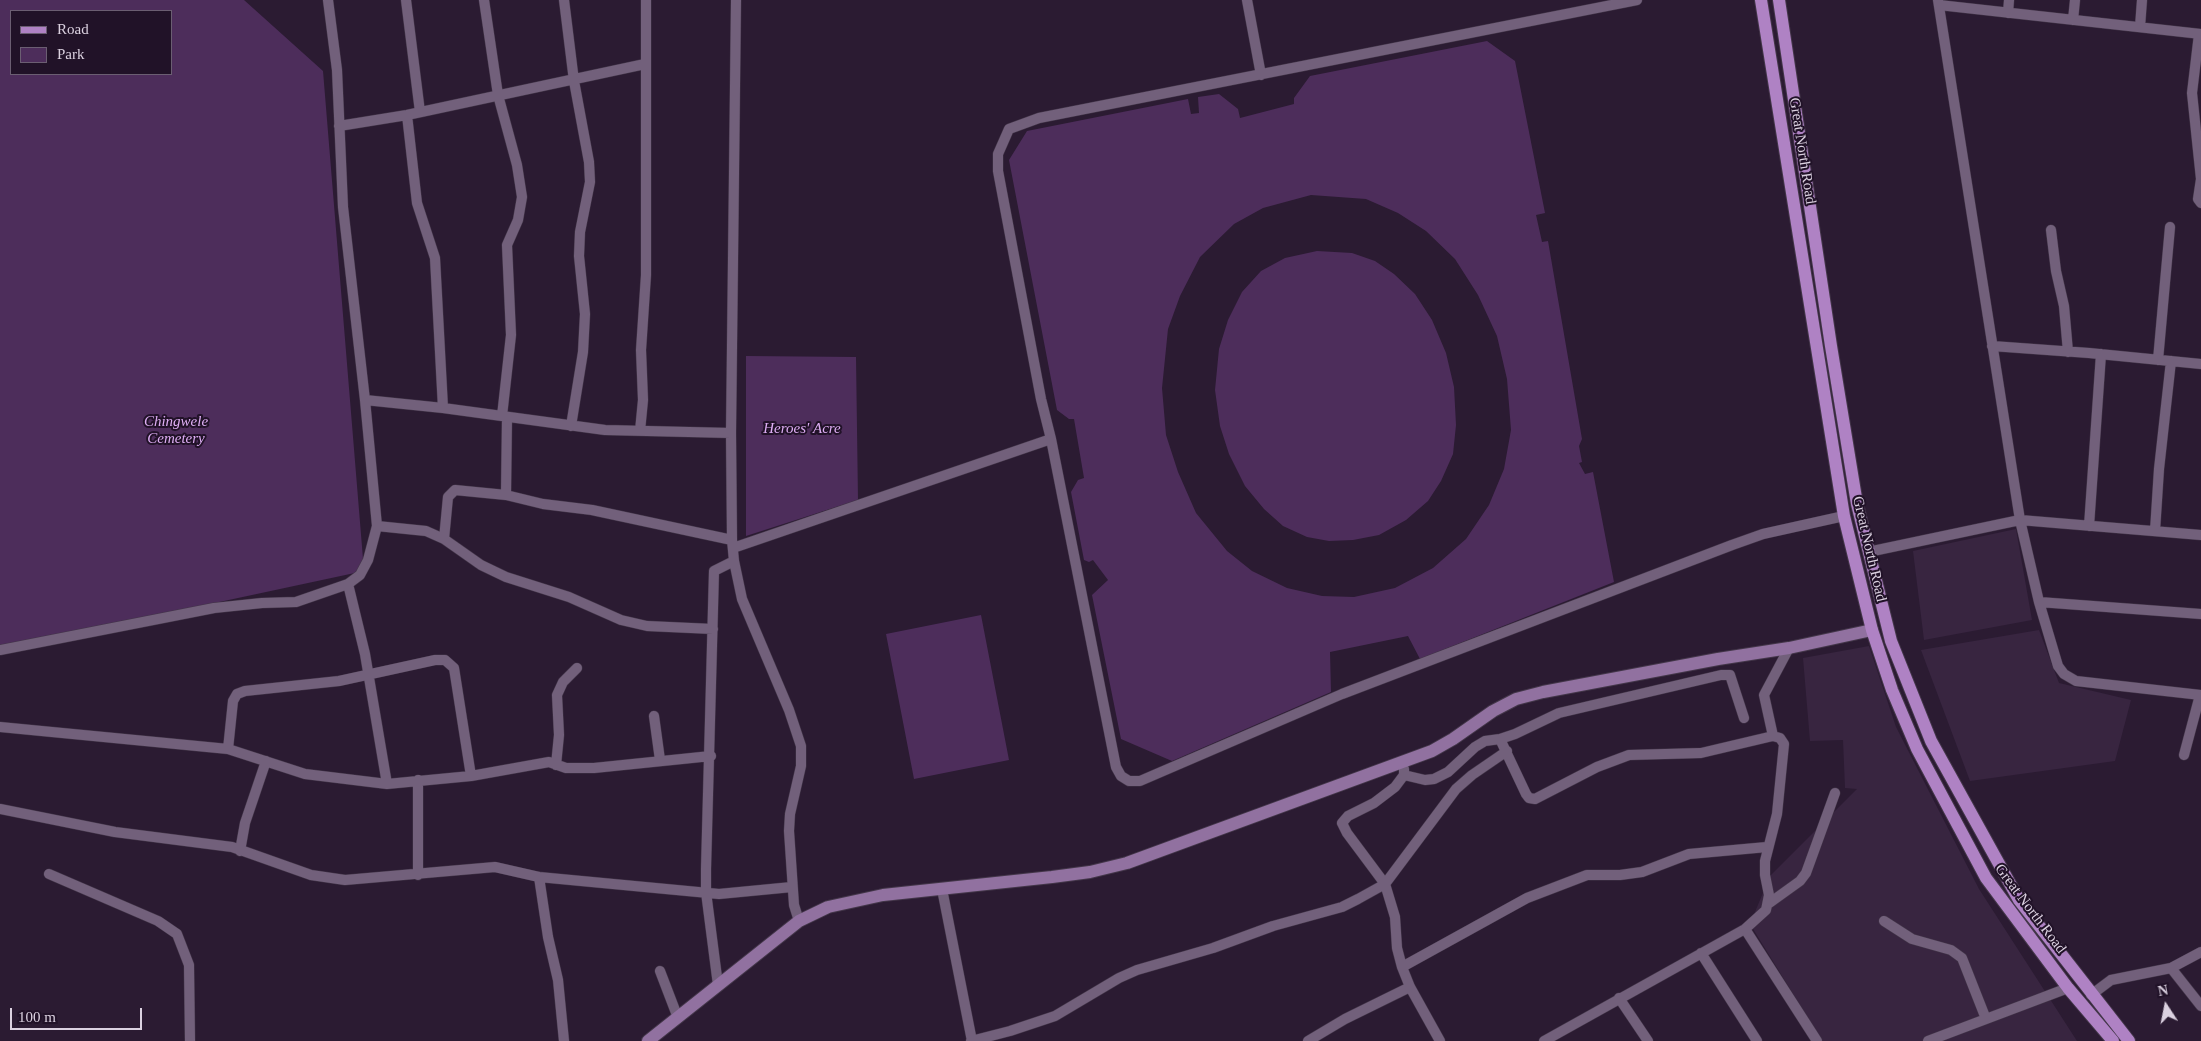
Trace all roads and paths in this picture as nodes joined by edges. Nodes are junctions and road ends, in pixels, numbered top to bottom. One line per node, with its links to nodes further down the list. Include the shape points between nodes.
1 (328, 0): 25 (street, via 337,70)
2 (406, 0): 23 (street)
3 (484, 0): 22 (street)
4 (564, 0): 21 (street)
5 (646, 0): 19 (street)
6 (736, 0): 40 (street)
7 (1247, 0): 20 (street)
8 (1637, 0): 20 (street)
9 (1762, 0): 43 (main road, Great North Road)
10 (1779, 0): 51 (main road, Great North Road, via 1831,346)
11 (2010, 0): 15 (street)
12 (2075, 0): 16 (street)
13 (2142, 0): 17 (street)
14 (1938, 2): 15 (street); 29 (street)
15 (2008, 13): 16 (street)
16 (2074, 20): 17 (street)
17 (2140, 28): 18 (street)
18 (2200, 34): 26 (street, via 2192,92 2201,179 2198,200)
19 (646, 64): 21 (street); 39 (street, via 644,400)
20 (1261, 74): 41 (street, via 1039,118 1009,128 1005,134 998,154 998,171 1040,399)
21 (574, 81): 22 (street); 38 (street, via 590,182 580,240 585,314 583,352)
22 (498, 95): 23 (street); 37 (street, via 522,197 518,220 507,246 512,335)
23 (420, 112): 24 (street)
24 (407, 115): 25 (street); 36 (street, via 418,203 435,258)
25 (338, 126): 35 (street, via 343,207)
26 (2201, 203)
27 (2170, 227): 32 (street)
28 (2051, 230): 30 (street)
29 (1992, 346): 30 (street); 44 (street)
30 (2068, 352): 31 (street)
31 (2101, 354): 32 (street); 46 (street)
32 (2158, 360): 33 (street)
33 (2171, 361): 34 (street); 47 (street)
34 (2201, 364)
35 (365, 400): 36 (street); 45 (street)
36 (443, 408): 37 (street)
37 (505, 416): 38 (street); 42 (street)
38 (571, 426): 39 (street)
39 (640, 431): 40 (street)
40 (730, 433): 50 (street)
41 (1051, 439): 43 (street, via 1116,767 1129,781 1158,774 1266,725 1732,545 1763,534); 50 (street)
42 (506, 494): 49 (street, via 455,490 451,493); 50 (street, via 544,504 592,510)
43 (1844, 516): 57 (main road, Great North Road)
44 (2020, 520): 46 (street); 51 (street); 54 (street)
45 (377, 526): 49 (street, via 426,531); 53 (street, via 368,560 360,575)
46 (2089, 526): 47 (street)
47 (2155, 530): 48 (street)
48 (2201, 534)
49 (444, 539): 56 (street, via 506,578 569,597 621,620 647,626)
50 (732, 544): 52 (street)
51 (1868, 552): 102 (main road, Great North Road, via 1891,641 1931,742 2019,900)
52 (734, 561): 56 (street, via 714,571); 87 (street, via 742,599 790,710 801,746 801,766 790,814)
53 (348, 584): 59 (street, via 296,602 214,608); 61 (street)
54 (2039, 602): 55 (street); 62 (street, via 2058,666 2076,681)
55 (2201, 614)
56 (713, 630): 71 (street)
57 (1872, 630): 58 (street); 101 (main road, Great North Road, via 1892,690 1917,749 1973,858)
58 (1789, 648): 66 (street, via 1764,695); 75 (street, via 1516,699)
59 (0, 650)
60 (577, 668): 74 (street, via 563,682 556,696 560,735)
61 (367, 675): 68 (street, via 237,694 233,701); 76 (street, via 435,660 445,660 454,668); 78 (street)
62 (2200, 695): 70 (street)
63 (654, 716): 72 (street)
64 (1744, 718): 67 (street, via 1730,675 1726,675 1559,714)
65 (0, 728): 68 (street)
66 (1773, 736): 69 (street, via 1701,753 1629,755 1597,767 1536,799 1526,794); 81 (street, via 1784,744 1777,814)
67 (1500, 739): 69 (street); 75 (street, via 1485,741 1475,747 1448,772 1434,779 1425,780)
68 (228, 749): 73 (street)
69 (1507, 751): 86 (street, via 1456,789)
70 (2184, 755)
71 (711, 756): 72 (street); 89 (street)
72 (660, 760): 74 (street, via 594,768)
73 (266, 761): 78 (street, via 305,774); 82 (street, via 245,823)
74 (556, 765): 76 (street, via 549,762)
75 (1404, 769): 86 (street, via 1395,787 1342,822 1347,834); 88 (street, via 1325,789 1127,863 1090,872)
76 (471, 776): 77 (street)
77 (418, 780): 78 (street); 84 (street)
78 (387, 784)
79 (1835, 793): 90 (street, via 1806,873)
80 (0, 809): 82 (street, via 115,832 204,842)
81 (1768, 848): 90 (street, via 1764,861); 96 (street, via 1689,854 1642,872 1587,875 1527,898)
82 (240, 851): 84 (street, via 311,875 345,880)
83 (49, 874): 107 (street, via 178,934 189,964)
84 (418, 875): 85 (street, via 495,867)
85 (539, 877): 89 (street); 108 (street, via 558,980)
86 (1385, 884): 96 (street, via 1395,917); 110 (street, via 1342,907 1137,970 1055,1016)
87 (792, 887): 89 (street, via 720,894); 91 (street)
88 (942, 889): 91 (street, via 862,899 828,907); 110 (street)
89 (706, 892): 99 (street)
90 (1768, 904): 93 (street, via 1759,918)
91 (799, 921): 99 (street)
92 (1884, 921): 106 (street, via 1912,939 1951,950 1962,958)
93 (1745, 929): 95 (street); 116 (street)
94 (2201, 952): 97 (street)
95 (1701, 953): 103 (street); 115 (street)
96 (1402, 966): 100 (street)
97 (2171, 968): 102 (street, via 2111,980); 104 (street)
98 (660, 971): 105 (street)
99 (718, 985): 105 (street)
100 (1410, 987): 111 (street); 112 (street)
101 (2068, 988): 106 (street); 118 (main road, Great North Road)
102 (2091, 995): 119 (main road, Great North Road)
103 (1619, 998): 113 (street); 114 (street)
104 (2201, 1006)
105 (678, 1018): 109 (street)
106 (1986, 1019): 117 (street)
107 (190, 1041)
108 (564, 1041)
109 (648, 1041)
110 (971, 1041)
111 (1308, 1041)
112 (1440, 1041)
113 (1544, 1041)
114 (1648, 1041)
115 (1756, 1041)
116 (1817, 1041)
117 (1928, 1041)
118 (2113, 1041)
119 (2129, 1041)

